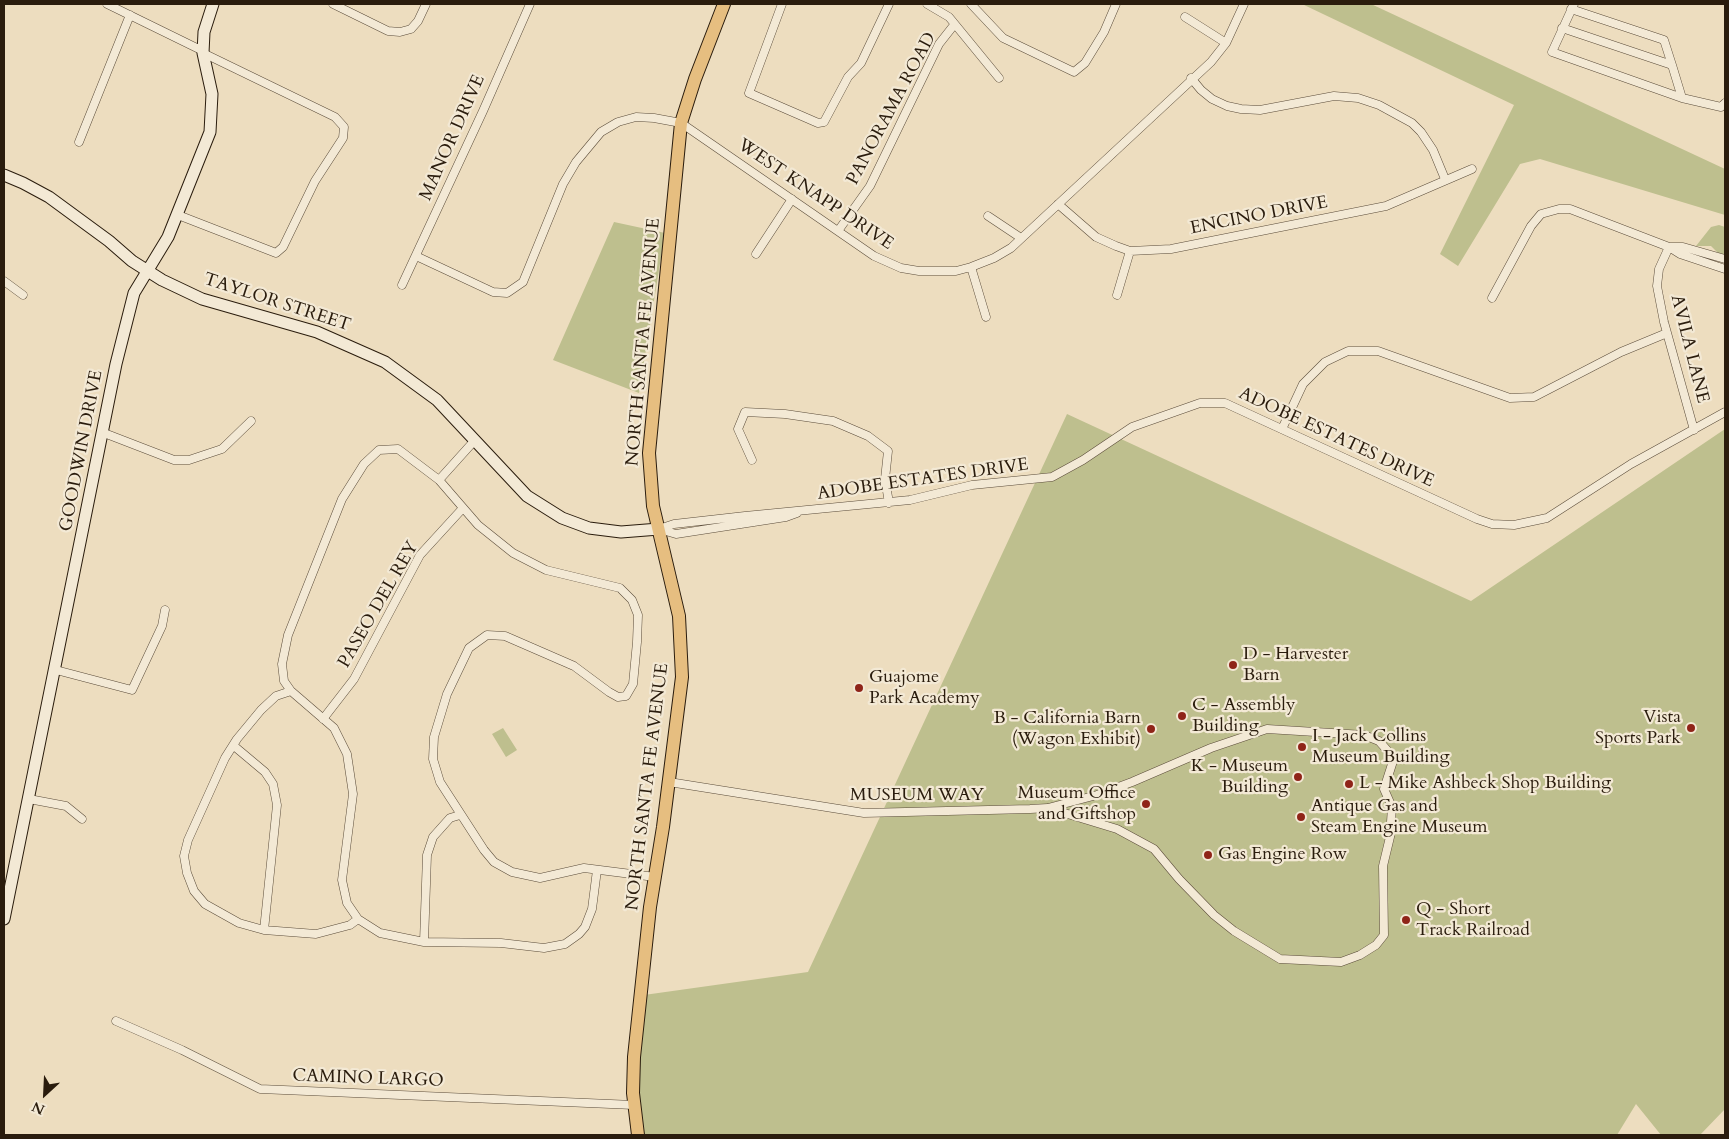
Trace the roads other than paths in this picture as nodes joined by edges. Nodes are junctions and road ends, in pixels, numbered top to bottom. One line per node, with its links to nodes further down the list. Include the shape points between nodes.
1 (107, 4): 14 (street)
2 (213, 4): 19 (street, GOODWIN DRIVE, via 204,32)
3 (333, 4): 4 (street, via 381,27 400,32 411,29)
4 (426, 4)
5 (530, 4): 39 (street, MANOR DRIVE)
6 (724, 4): 25 (main road, NORTH SANTA FE AVENUE)
7 (782, 4): 8 (street, via 749,93 818,123 824,122 844,84 861,63)
8 (889, 4)
9 (927, 4): 16 (street, via 949,17)
10 (971, 4): 11 (street, via 1003,38 1074,72 1085,63)
11 (1116, 4)
12 (1244, 4): 18 (street, WEST KNAPP DRIVE)
13 (1573, 6): 17 (street); 20 (street, via 1664,40)
14 (130, 15): 19 (street); 26 (street)
15 (1185, 17): 18 (street)
16 (954, 25): 21 (street); 34 (street, PANORAMA ROAD, via 939,44 870,186)
17 (1562, 28): 20 (street); 23 (street, via 1552,52)
18 (1226, 43): 22 (street, WEST KNAPP DRIVE, via 1211,62)
19 (203, 52): 32 (street, GOODWIN DRIVE, via 212,94 212,122); 32 (street, via 335,117 344,127 343,138 315,182 283,247 276,253)
20 (1672, 65): 23 (street)
21 (999, 78)
22 (1191, 78): 29 (street, via 1212,99 1241,110 1260,110 1334,96 1358,98 1379,105 1412,123 1421,132); 31 (street, WEST KNAPP DRIVE)
23 (1682, 98): 24 (street, via 1722,107)
24 (1725, 103)
25 (681, 124): 30 (street, WEST KNAPP DRIVE); 39 (street, via 636,118 618,122 602,132 576,162 563,184 523,282 507,293 493,292); 61 (main road, NORTH SANTA FE AVENUE, via 649,453 653,506)
26 (79, 142)
27 (1472, 169): 29 (street, ENCINO DRIVE)
28 (4, 175): 43 (street, TAYLOR STREET, via 49,197)
29 (1446, 179): 37 (street, ENCINO DRIVE, via 1386,206 1171,248)
30 (792, 200): 34 (street, WEST KNAPP DRIVE); 38 (street)
31 (1058, 204): 35 (street, WEST KNAPP DRIVE); 37 (street, ENCINO DRIVE, via 1096,237)
32 (178, 215): 43 (street, GOODWIN DRIVE)
33 (988, 216): 35 (street)
34 (838, 231): 41 (street, WEST KNAPP DRIVE, via 874,256 901,268 956,271)
35 (1021, 238): 41 (street, WEST KNAPP DRIVE, via 994,258)
36 (1668, 247): 40 (street, via 1683,247); 42 (street); 48 (street, via 1570,209 1551,211 1541,214 1532,226); 50 (street, AVILA LANE, via 1658,286)
37 (1130, 251): 47 (street)
38 (756, 254)
39 (416, 256): 45 (street, MANOR DRIVE)
40 (1725, 259)
41 (971, 267): 49 (street)
42 (1725, 269)
43 (147, 271): 55 (street, GOODWIN DRIVE, via 134,293 116,364); 56 (street, TAYLOR STREET, via 202,299 317,332 370,354 420,386)
44 (4, 281): 46 (street)
45 (402, 285)
46 (23, 295)
47 (1117, 296)
48 (1492, 298)
49 (986, 317)
50 (1667, 333): 53 (street, via 1621,352 1534,397 1510,398 1378,350 1348,351 1325,362 1303,384); 54 (street, AVILA LANE)
51 (1725, 412): 54 (street, ADOBE ESTATES DRIVE)
52 (251, 422): 55 (street, via 222,449 189,460 174,460)
53 (1282, 429): 54 (street, ADOBE ESTATES DRIVE, via 1478,520 1504,526 1547,518 1631,464); 59 (street, ADOBE ESTATES DRIVE, via 1225,403 1200,403 1132,427 1052,477 972,485)
54 (1694, 430)
55 (104, 432): 63 (street, GOODWIN DRIVE)
56 (475, 440): 58 (street); 61 (street, TAYLOR STREET, via 527,496 562,518 589,528 621,532)
57 (752, 460): 59 (street, via 738,429 745,412 833,421 868,436 888,450 885,479)
58 (438, 480): 60 (street); 64 (street, via 398,450 379,450 364,464 342,500 284,650 284,681)
59 (889, 503): 61 (street, ADOBE ESTATES DRIVE, via 801,511 786,518 676,534)
60 (463, 508): 65 (street, PASEO DEL REY, via 420,555 354,679); 70 (street, via 478,525 513,552 546,570 620,588 632,600 638,615 633,684 626,696 618,697 574,666 505,636 487,635 469,648 447,694 434,736 433,759 440,782)
61 (659, 529): 67 (main road, NORTH SANTA FE AVENUE, via 675,595 682,648 682,677)
62 (165, 610): 63 (street, via 162,626 132,690)
63 (56, 670): 68 (street, GOODWIN DRIVE)
64 (291, 691): 65 (street); 66 (street, via 276,696 261,710)
65 (323, 718): 75 (street, via 334,728 351,769 353,794 342,880 347,903)
66 (234, 746): 76 (street, via 265,772 273,784 277,805); 76 (street, via 225,758 184,856 194,891 204,904 239,923)
67 (669, 782): 69 (street, MUSEUM WAY, via 864,813); 73 (main road, NORTH SANTA FE AVENUE)
68 (29, 799): 71 (street, via 66,806); 74 (street, GOODWIN DRIVE)
69 (1048, 808): 69 (street, MUSEUM WAY, via 1097,795 1211,748 1267,729 1364,735 1379,741 1394,758 1384,789 1392,807 1390,837 1383,866 1384,935 1376,945 1342,962 1280,959 1214,915 1154,849 1117,828)
70 (460, 815): 72 (street, via 494,862 512,872 540,878 575,869); 77 (street, via 450,818 433,836 427,854)
71 (82, 819)
72 (598, 870): 73 (street); 77 (street, via 592,909 584,927 565,944 544,948 501,943)
73 (655, 877): 79 (main road, NORTH SANTA FE AVENUE, via 634,1057)
74 (4, 919)
75 (358, 919): 76 (street, via 350,925 316,934); 77 (street, via 380,933)
76 (264, 930)
77 (424, 942)
78 (116, 1021): 79 (street, CAMINO LARGO, via 260,1089)
79 (634, 1105): 80 (main road, NORTH SANTA FE AVENUE)
80 (638, 1135)

